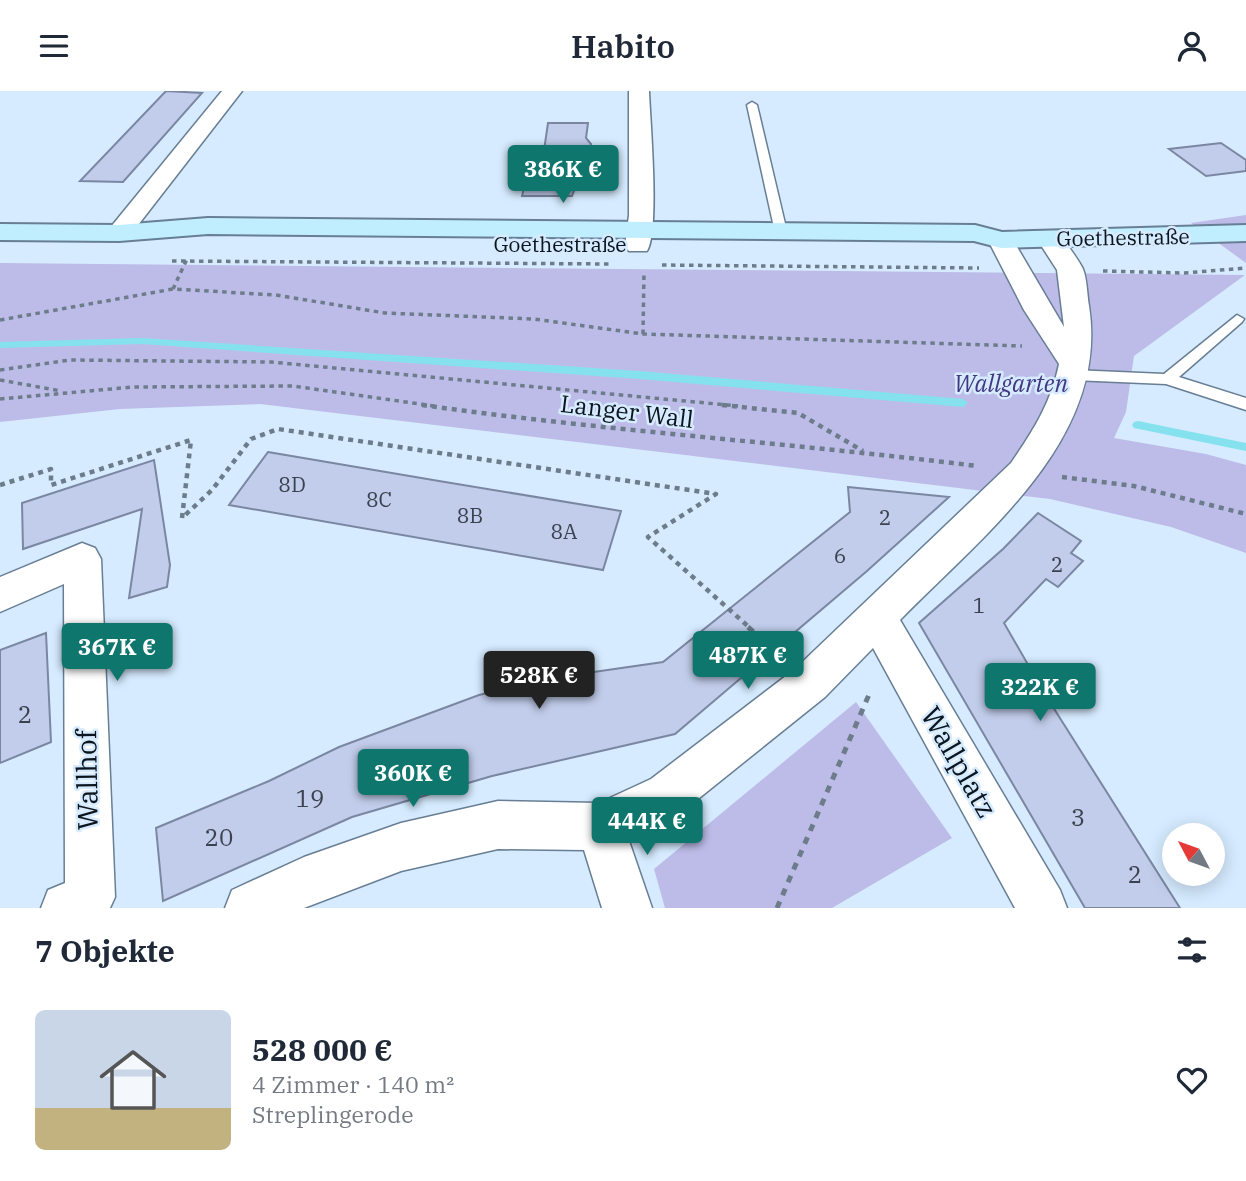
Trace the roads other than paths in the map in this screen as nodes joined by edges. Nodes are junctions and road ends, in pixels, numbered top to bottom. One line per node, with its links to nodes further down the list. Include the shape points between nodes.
1 (232, 91): 6 (street)
2 (639, 91): 8 (street)
3 (752, 105): 5 (lane)
4 (0, 232): 6 (main road, Goethestraße)
5 (781, 232): 8 (main road, Goethestraße); 10 (main road, Goethestraße, via 975,233)
6 (119, 233): 8 (main road, Goethestraße, via 197,244)
7 (1246, 233): 9 (main road, Goethestraße)
8 (639, 238): 10 (main road, Goethestraße, via 984,248)
9 (1050, 239): 10 (main road, Goethestraße); 12 (street, via 1070,270 1075,295 1079,334)
10 (1001, 240): 12 (street)
11 (1237, 319): 13 (lane)
12 (1070, 362): 13 (lane); 16 (street, via 1061,410 1023,472)
13 (1167, 379): 14 (lane)
14 (1246, 404)
15 (0, 595): 18 (street, Wallhof, via 82,559 90,897)
16 (876, 616): 17 (street, via 810,683 667,795); 21 (street, Wallplatz)
17 (601, 827): 19 (street, via 498,825 413,844 304,882); 20 (street)
18 (66, 908)
19 (250, 908)
20 (627, 908)
21 (1042, 908)

